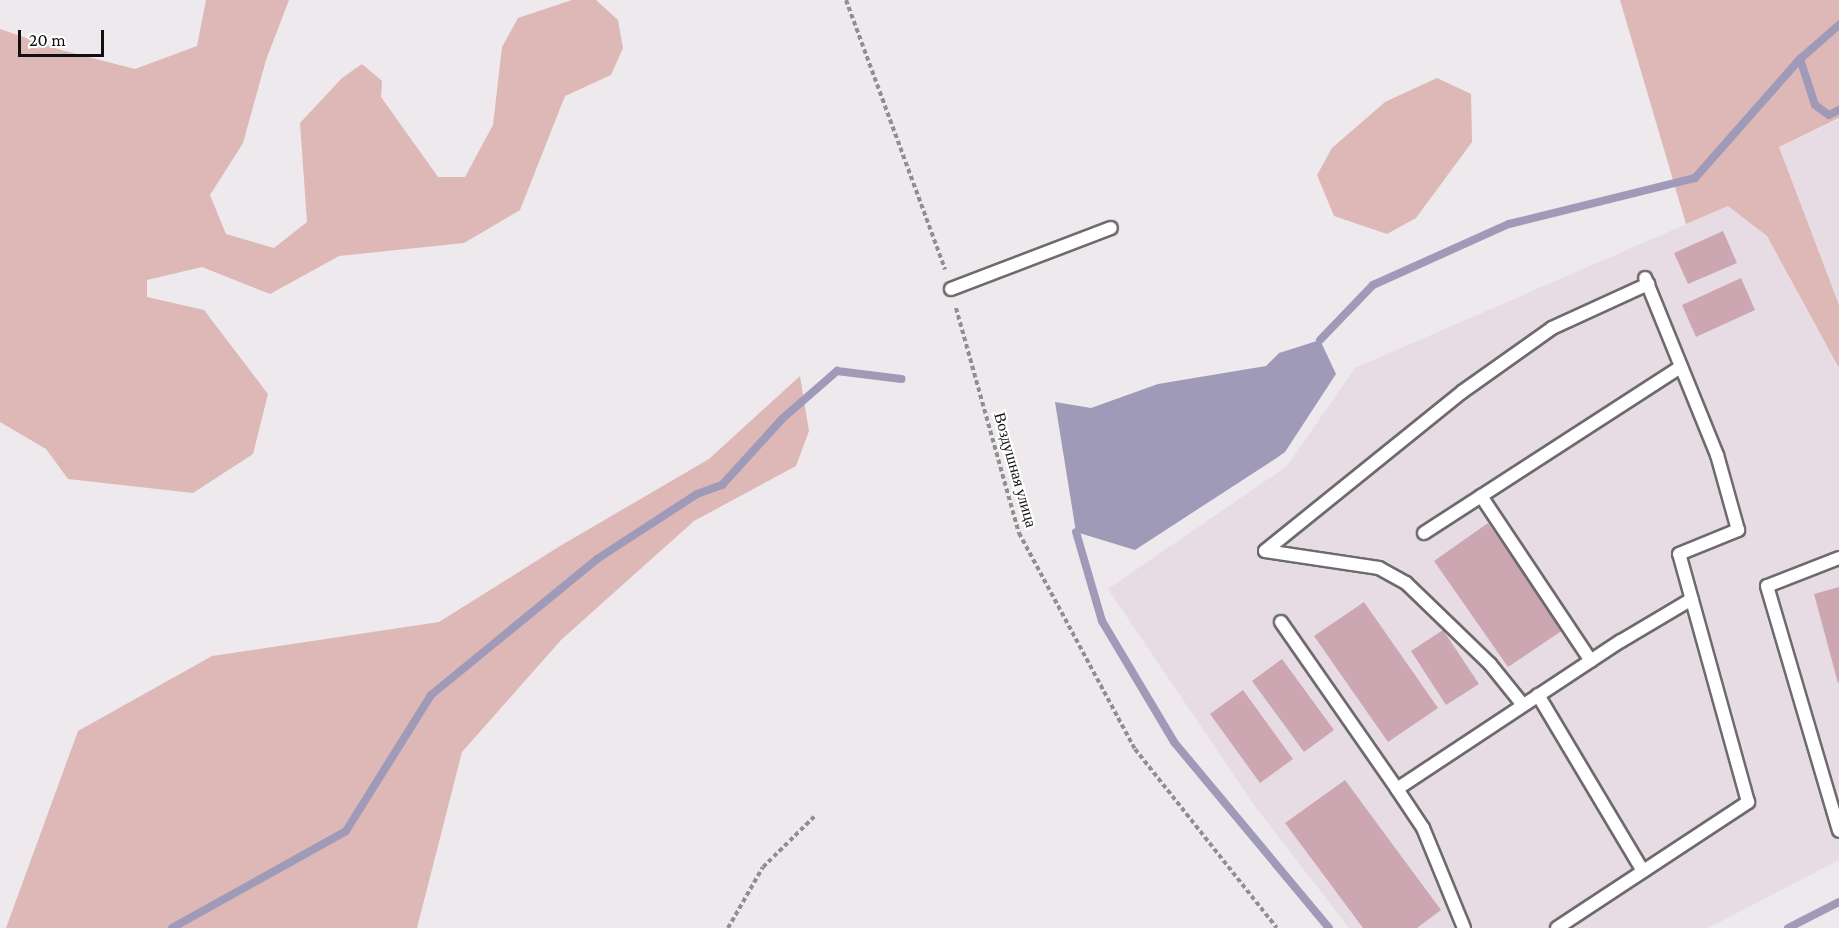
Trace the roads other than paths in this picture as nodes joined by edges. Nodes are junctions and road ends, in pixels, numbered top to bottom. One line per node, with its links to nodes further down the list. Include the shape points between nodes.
1 (1111, 228): 2 (lane)
2 (951, 289)
3 (1681, 367): 4 (lane); 7 (lane, via 1717,455 1738,530 1679,554); 11 (lane, via 1647,281 1552,328 1462,392 1265,551 1379,568 1406,583 1490,663)
4 (1481, 496): 5 (lane); 9 (lane)
5 (1424, 533)
6 (1839, 558): 13 (lane, via 1767,586)
7 (1692, 599): 9 (lane); 14 (lane, via 1748,802)
8 (1281, 622): 12 (lane)
9 (1591, 661): 10 (lane)
10 (1538, 695): 11 (lane); 14 (lane)
11 (1523, 705): 12 (lane)
12 (1397, 789): 15 (lane, via 1423,828)
13 (1839, 831)
14 (1644, 871): 16 (lane)
15 (1464, 928)
16 (1557, 928)

